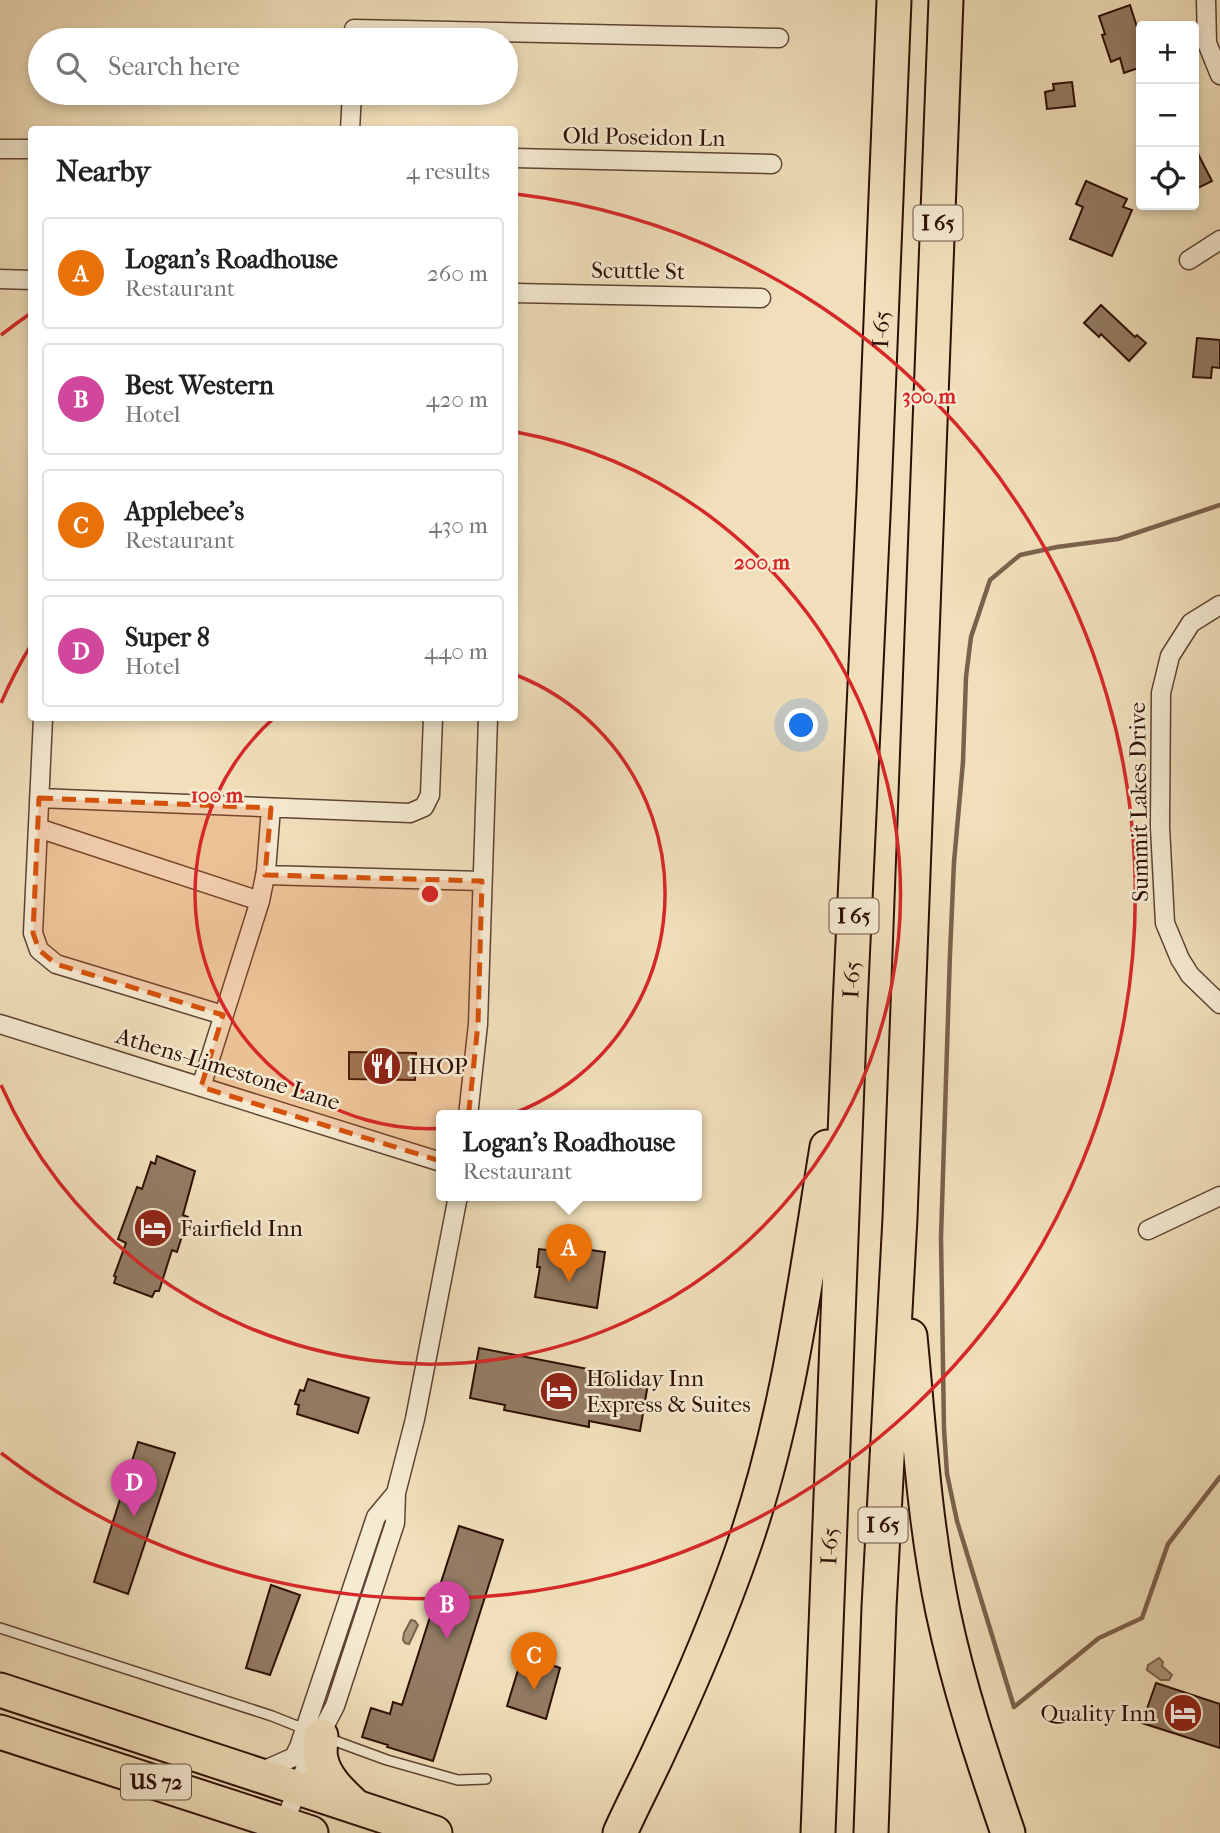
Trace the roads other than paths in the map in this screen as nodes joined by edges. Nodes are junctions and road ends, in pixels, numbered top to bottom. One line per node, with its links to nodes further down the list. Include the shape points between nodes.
1 (894, 0): 30 (highway, I-65 / I 65)
2 (946, 0): 38 (highway, I 65)
3 (1206, 0): 6 (street, via 1207,43)
4 (518, 36): 5 (street)
5 (779, 38)
6 (1220, 75)
7 (351, 105): 8 (street)
8 (350, 126)
9 (0, 149): 10 (street)
10 (28, 149)
11 (518, 158): 12 (street, Old Poseidon Ln)
12 (772, 164)
13 (1220, 240): 14 (street)
14 (1189, 260)
15 (0, 279): 16 (street)
16 (28, 280)
17 (518, 293): 18 (street, Scuttle St)
18 (761, 298)
19 (1220, 605): 29 (street, Summit Lakes Drive, via 1191,623 1170,656 1161,693 1160,827 1165,923 1190,975)
20 (43, 721): 23 (street)
21 (433, 721): 24 (street, via 430,794 424,807 410,813)
22 (488, 721): 27 (street)
23 (39, 798): 24 (street); 25 (street)
24 (271, 808): 26 (street)
25 (38, 828): 28 (street); 31 (street, via 33,933 39,950 56,964)
26 (265, 875): 27 (street); 28 (street)
27 (482, 881): 34 (street, via 478,1024)
28 (260, 901): 31 (street)
29 (1220, 1003)
30 (850, 1006): 49 (highway, via 796,1339 772,1451 742,1550 705,1646 662,1746); 51 (highway, I-65 / I 65)
31 (223, 1015): 33 (street)
32 (0, 1024): 33 (street, Athens-Limestone Lane)
33 (201, 1087): 35 (street, Athens-Limestone Lane)
34 (469, 1110)
35 (436, 1159)
36 (1220, 1196): 39 (street)
37 (457, 1201): 43 (street, via 396,1493 395,1524 335,1706)
38 (900, 1217): 52 (highway, I 65); 53 (highway, via 926,1508 943,1612 974,1735)
39 (1148, 1230)
40 (0, 1628): 43 (lane)
41 (0, 1690): 44 (highway, US 72)
42 (0, 1732): 48 (highway, US 72)
43 (313, 1732): 44 (street, via 294,1758); 45 (lane, via 458,1780); 46 (street, via 313,1748); 47 (highway, via 327,1773)
44 (255, 1773): 46 (highway, US 72)
45 (486, 1779)
46 (298, 1787): 47 (highway, US 72); 48 (street)
47 (354, 1805): 50 (highway, US 72)
48 (298, 1829)
49 (618, 1829)
50 (429, 1832)
51 (818, 1833)
52 (872, 1833)
53 (1008, 1833)

